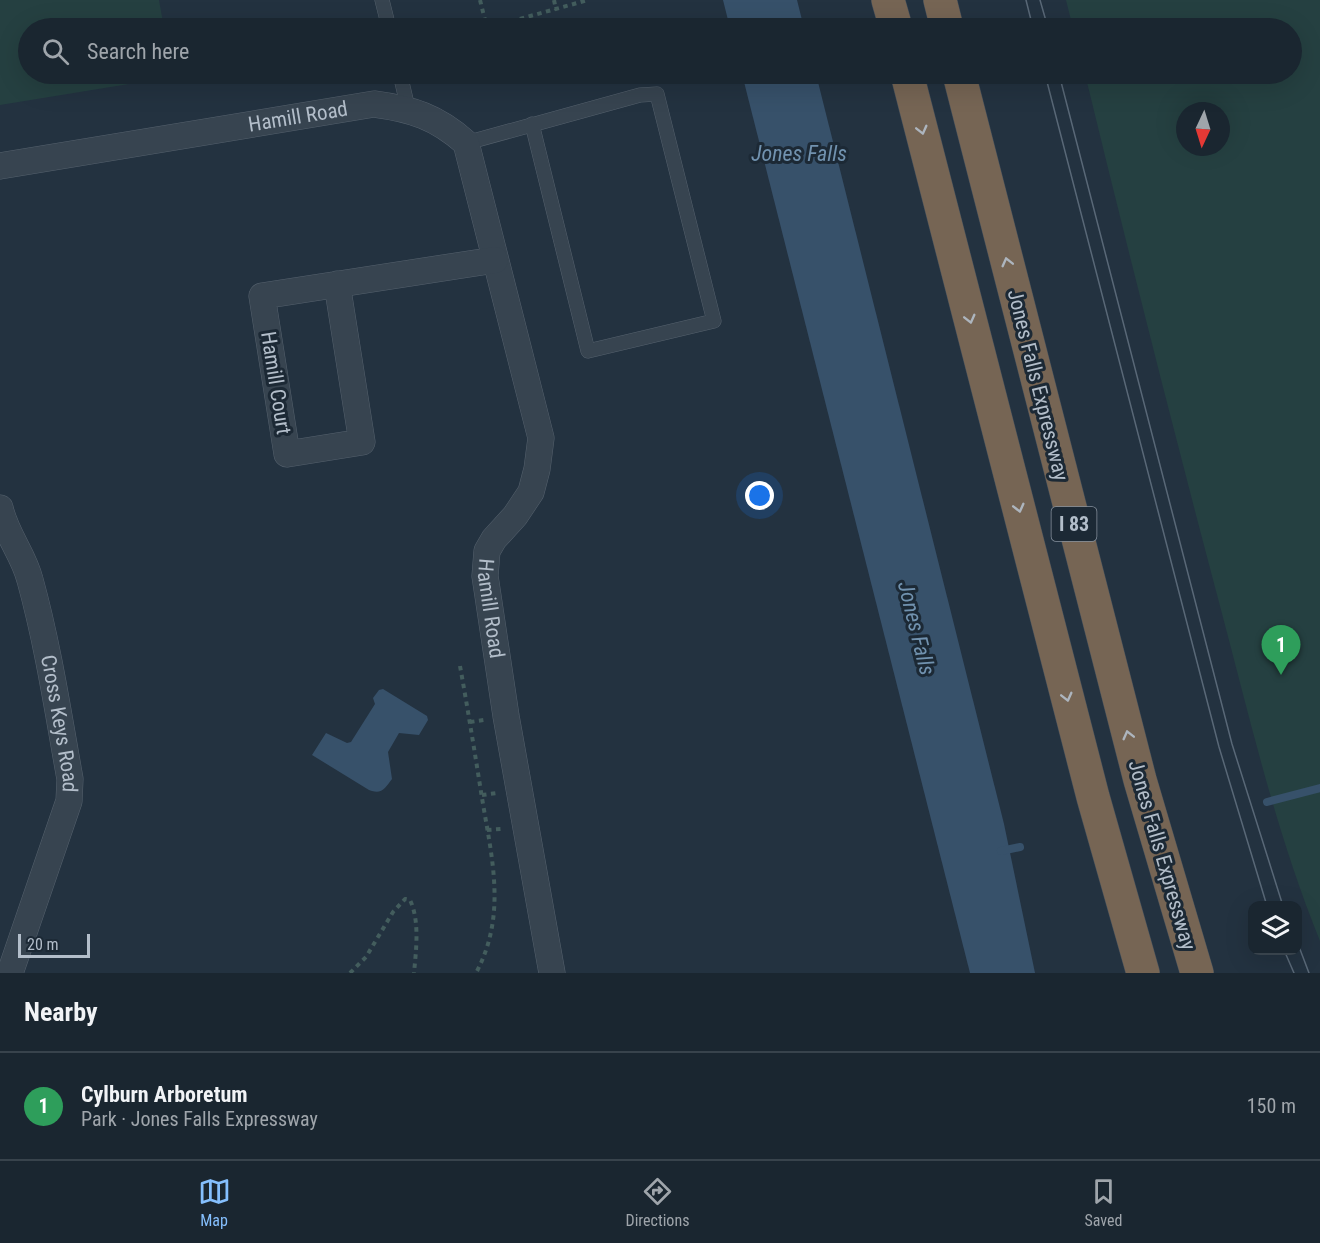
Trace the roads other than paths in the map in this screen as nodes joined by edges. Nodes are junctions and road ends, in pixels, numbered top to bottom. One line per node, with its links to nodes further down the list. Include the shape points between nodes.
1 (382, 0): 4 (lane)
2 (888, 0): 5 (highway)
3 (940, 0): 6 (highway)
4 (386, 18)
5 (893, 18)
6 (944, 18)
7 (402, 84): 10 (lane)
8 (910, 84): 19 (highway, I 83, one-way to 19, via 1090,786)
9 (962, 84): 20 (highway, Jones Falls Expressway / I 83, one-way to 9, via 1140,780)
10 (408, 108): 12 (street, Hamill Road, via 442,124); 13 (street, Hamill Road, via 374,104 340,108)
11 (532, 124): 11 (lane, via 588,351 714,321 657,94); 12 (lane)
12 (466, 143): 14 (street, Hamill Road)
13 (0, 166)
14 (495, 260): 15 (street); 18 (street, Hamill Road, via 541,438 531,492 487,551 484,576)
15 (337, 284): 15 (street, Hamill Court, via 262,296 287,454 362,442)
16 (1, 521): 17 (street, Cross Keys Road, via 30,576 70,779 69,801)
17 (10, 973)
18 (552, 973)
19 (1143, 973)
20 (1197, 973)

